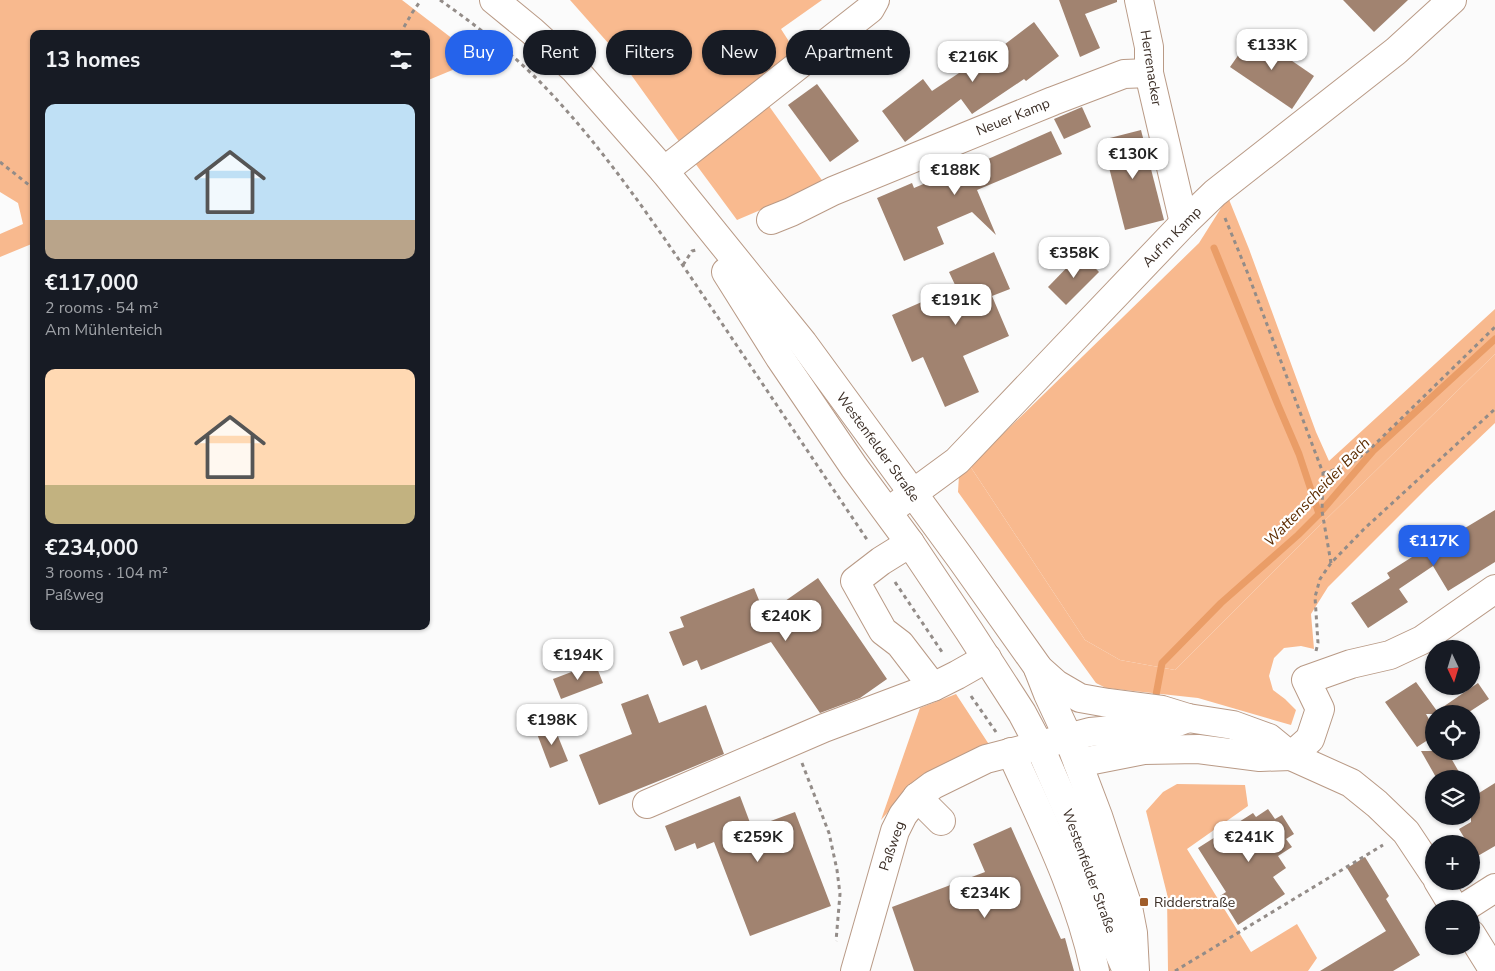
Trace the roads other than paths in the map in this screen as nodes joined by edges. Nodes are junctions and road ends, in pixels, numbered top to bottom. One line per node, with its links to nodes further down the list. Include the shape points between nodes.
1 (494, 0): 6 (street, Westenfelder Straße, via 575,70)
2 (875, 0): 6 (street, via 870,9)
3 (1139, 0): 5 (street, Herrenacker, via 1149,47)
4 (1452, 0): 8 (street, Auf'm Kamp, via 1396,51 1215,193)
5 (1149, 73): 7 (street, Neuer Kamp, via 1124,74 1053,100); 8 (street, Herrenacker)
6 (664, 171): 9 (street, Westenfelder Straße, via 802,343); 10 (street, Westenfelder Straße, via 780,358)
7 (771, 220)
8 (1184, 223): 9 (street, Auf'm Kamp, via 957,461)
9 (912, 495): 10 (street, Auf'm Kamp); 14 (street, Westenfelder Straße)
10 (888, 512): 11 (street, Westenfelder Straße)
11 (910, 543): 13 (street, Westenfelder Straße); 15 (street, via 855,581 883,631 900,644)
12 (1495, 589): 20 (street, via 1422,640 1390,655 1306,680 1320,709 1310,739)
13 (986, 658): 15 (street); 18 (street, Westenfelder Straße)
14 (1037, 666): 16 (street, via 1056,684 1080,698 1162,710); 17 (street, Westenfelder Straße)
15 (933, 686): 23 (street, via 824,728)
16 (1188, 718): 17 (street, via 1160,728 1090,732); 20 (street, via 1233,726 1269,738)
17 (1068, 737): 18 (street); 21 (street, Westenfelder Straße)
18 (1039, 745): 19 (street, Paßweg); 21 (street); 31 (street, Westenfelder Straße, via 1074,825 1109,930)
19 (1011, 752): 22 (street, Paßweg, via 951,775); 30 (street, via 1068,880)
20 (1291, 756): 21 (street, via 1260,757 1198,749 1144,750); 25 (street, via 1351,783 1406,832)
21 (1078, 763): 32 (street, Westenfelder Straße, via 1128,907)
22 (917, 797): 24 (street); 29 (street, Paßweg, via 895,831)
23 (647, 804)
24 (941, 821)
25 (1425, 860)
26 (1495, 888): 27 (street)
27 (1476, 900)
28 (1480, 948): 33 (street)
29 (855, 971)
30 (1095, 971)
31 (1127, 971)
32 (1135, 971)
33 (1494, 971)

